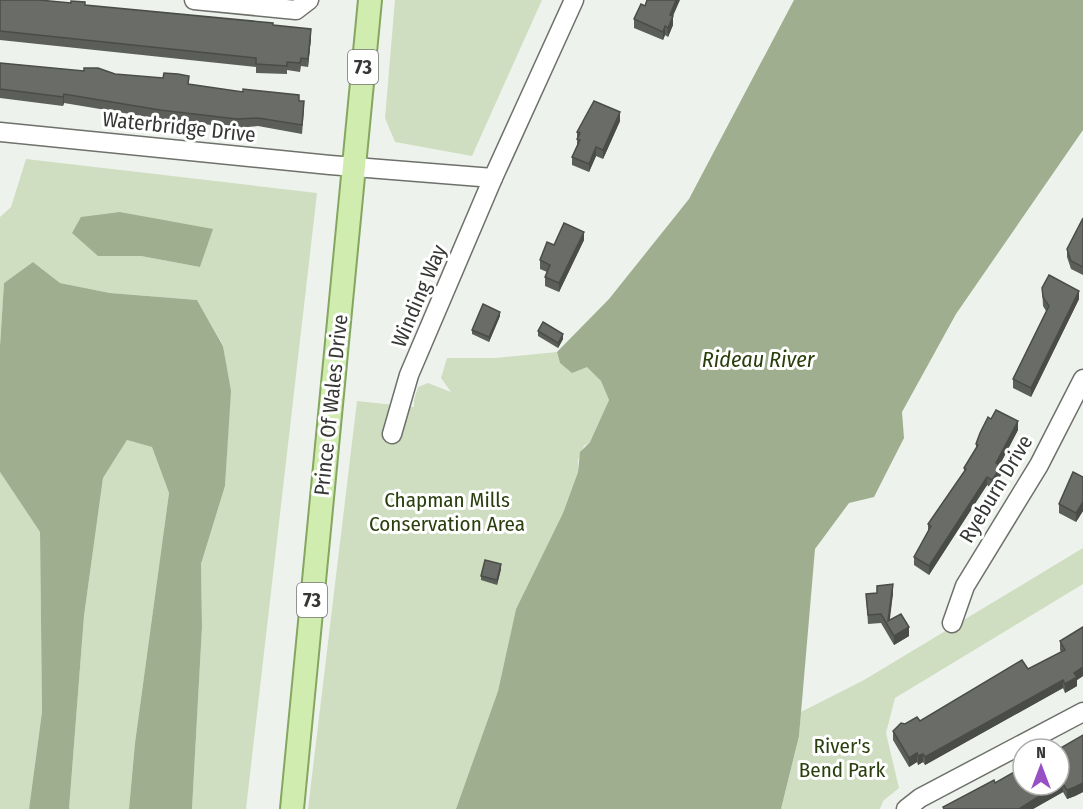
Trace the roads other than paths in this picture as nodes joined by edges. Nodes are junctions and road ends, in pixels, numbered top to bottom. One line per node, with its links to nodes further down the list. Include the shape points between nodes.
1 (194, 0): 2 (street, via 296,10)
2 (309, 0)
3 (370, 0): 6 (main road, Prince Of Wales Drive / 73)
4 (574, 0): 7 (street, Winding Way)
5 (0, 132): 6 (street, Waterbridge Drive)
6 (354, 167): 7 (street); 12 (main road, Prince Of Wales Drive / 73)
7 (493, 178): 9 (street, Winding Way, via 409,375)
8 (1083, 380): 10 (street, Ryeburn Drive, via 1039,465 965,586)
9 (392, 434)
10 (952, 623)
11 (1083, 712): 13 (street)
12 (292, 809)
13 (906, 809)

